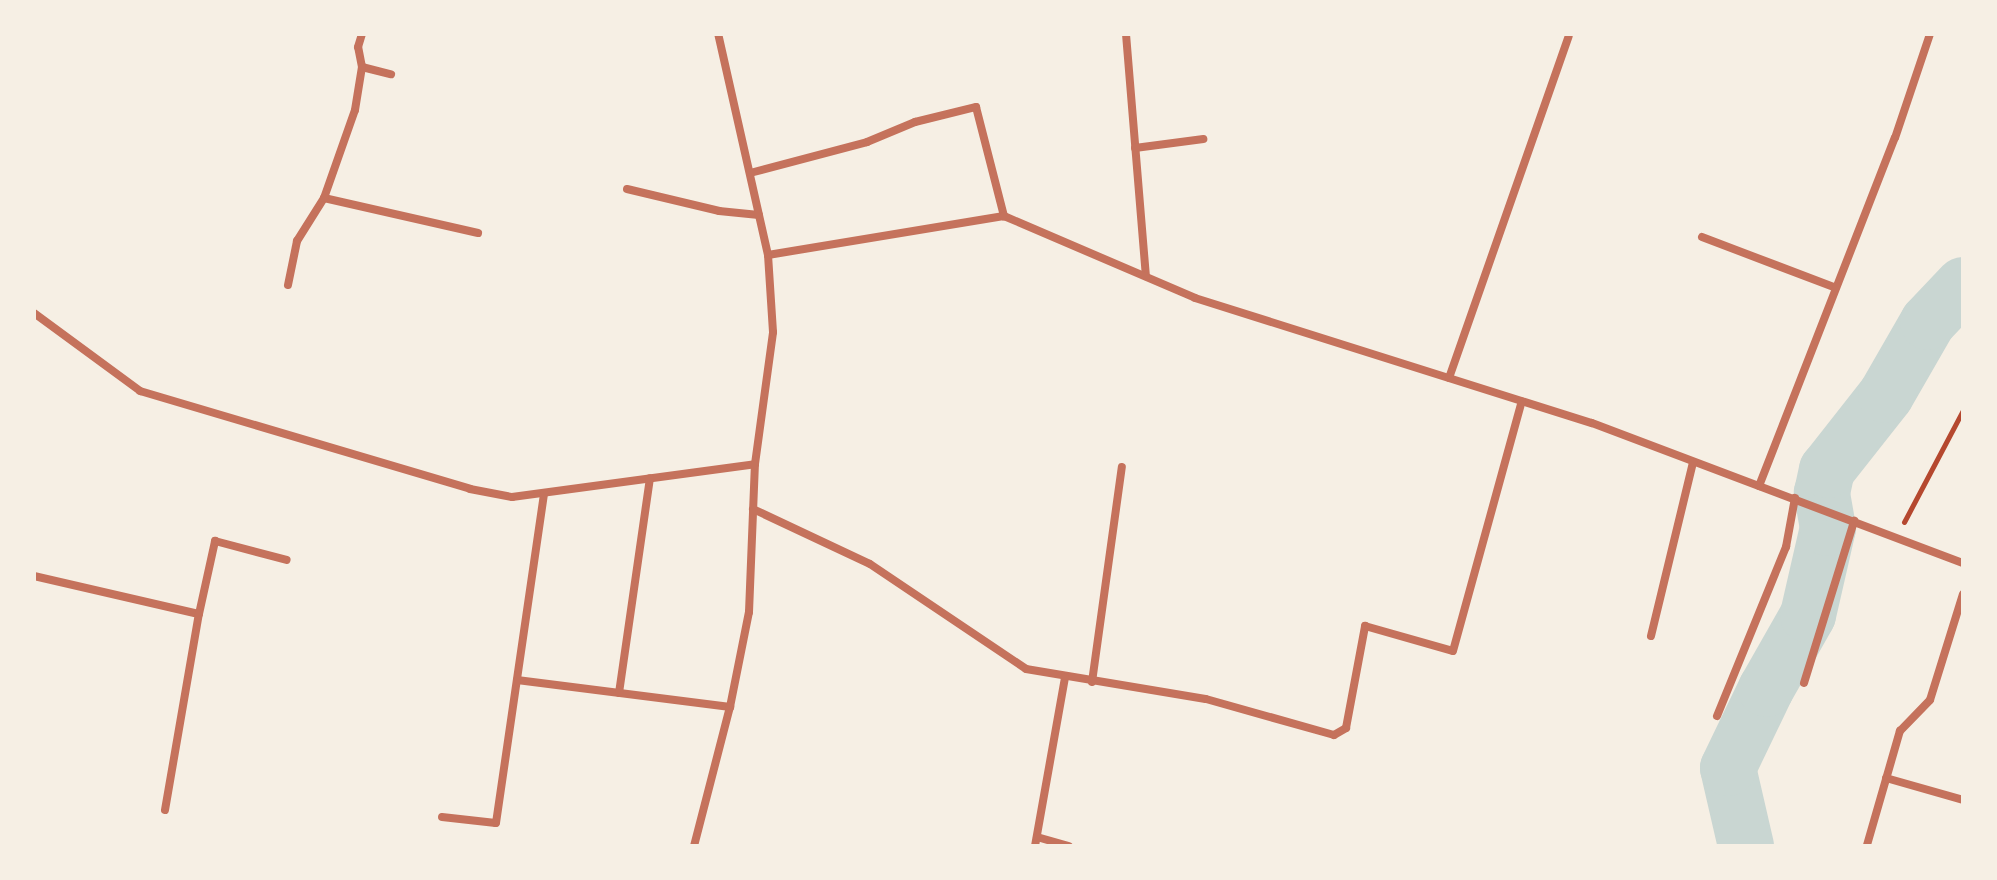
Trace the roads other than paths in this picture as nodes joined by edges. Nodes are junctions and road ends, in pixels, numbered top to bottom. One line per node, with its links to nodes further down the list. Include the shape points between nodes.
1 (362, 34): 6 (street)
2 (718, 34): 10 (street)
3 (1126, 34): 9 (street)
4 (1930, 34): 20 (street)
5 (1569, 36): 22 (street)
6 (362, 67): 7 (street); 12 (street, via 355,110)
7 (391, 74)
8 (1203, 139): 9 (street)
9 (1135, 148): 18 (street)
10 (750, 173): 13 (street); 14 (street, via 976,107)
11 (627, 189): 13 (street)
12 (324, 198): 15 (street); 19 (street, via 297,241)
13 (759, 215): 17 (street)
14 (1004, 216): 17 (street); 18 (street)
15 (478, 233)
16 (1702, 237): 20 (street)
17 (768, 255): 25 (street, via 773,332)
18 (1146, 276): 22 (street, via 1195,298)
19 (288, 285)
20 (1836, 288): 28 (street)
21 (34, 313): 29 (street, via 140,391 470,489 512,497)
22 (1449, 378): 23 (street)
23 (1522, 401): 24 (street); 41 (street, via 1453,651 1365,626 1346,728 1334,735 1206,699)
24 (1693, 462): 28 (street); 38 (street)
25 (755, 464): 27 (street); 31 (street)
26 (1122, 467): 41 (street)
27 (650, 478): 29 (street); 43 (street)
28 (1759, 486): 30 (street)
29 (544, 493): 40 (street)
30 (1795, 498): 32 (street); 45 (street, via 1786,547)
31 (753, 509): 39 (street, via 870,564 1026,669); 44 (street, via 749,612)
32 (1854, 521): 34 (street); 42 (street)
33 (287, 560): 37 (street, via 215,541)
34 (1963, 563)
35 (34, 576): 37 (street)
36 (1963, 594): 46 (street, via 1930,700 1900,731)
37 (199, 614): 48 (street)
38 (1651, 636)
39 (1065, 678): 41 (street); 50 (street)
40 (517, 680): 43 (street); 49 (street, via 496,823)
41 (1092, 682)
42 (1804, 683)
43 (619, 693): 44 (street)
44 (730, 707): 52 (street)
45 (1717, 716)
46 (1886, 778): 47 (street); 51 (street)
47 (1963, 800)
48 (165, 810)
49 (442, 817)
50 (1036, 842): 53 (street)
51 (1867, 845)
52 (694, 846)
53 (1069, 846)

